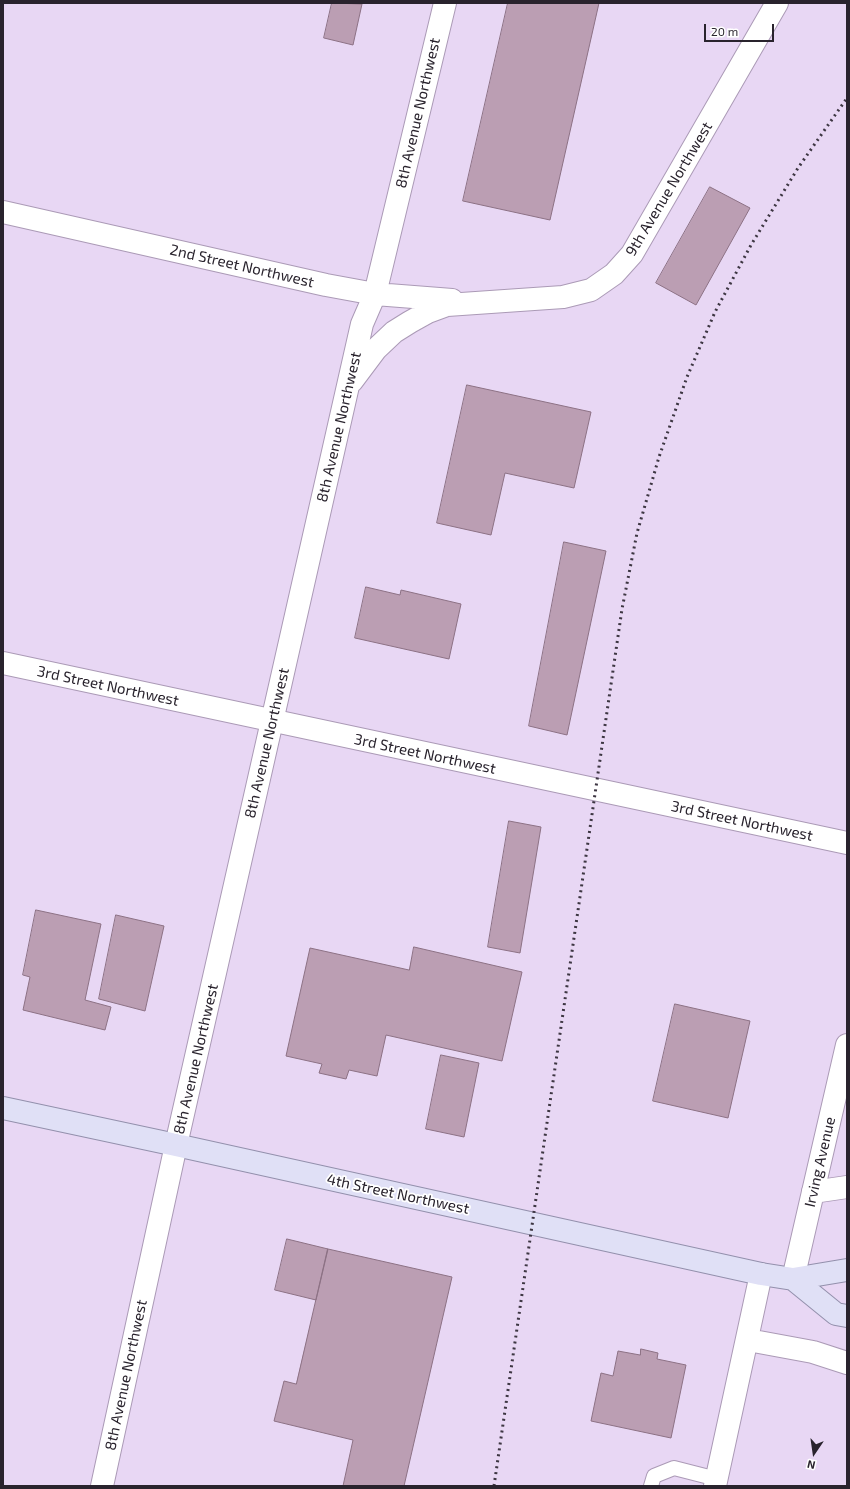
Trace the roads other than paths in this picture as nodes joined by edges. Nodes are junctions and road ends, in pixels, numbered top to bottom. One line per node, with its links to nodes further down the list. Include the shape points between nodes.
1 (445, 3): 4 (street, 8th Avenue Northwest)
2 (777, 3): 5 (street, 9th Avenue Northwest, via 632,254 614,274 590,290 563,297)
3 (3, 212): 4 (street, 2nd Street Northwest)
4 (375, 294): 5 (street, 2nd Street Northwest); 6 (street, 8th Avenue Northwest, via 362,324)
5 (483, 302): 6 (street, via 447,305 410,322 394,332 376,349)
6 (348, 386): 8 (street, 8th Avenue Northwest)
7 (3, 663): 8 (street, 3rd Street Northwest)
8 (272, 721): 9 (street, 3rd Street Northwest); 12 (street, 8th Avenue Northwest)
9 (847, 843)
10 (847, 1045): 14 (street, Irving Avenue)
11 (3, 1108): 12 (main road, 4th Street Northwest)
12 (176, 1145): 16 (main road, 4th Street Northwest); 22 (street, 8th Avenue Northwest)
13 (847, 1187): 14 (street)
14 (813, 1192): 17 (street, Irving Avenue)
15 (847, 1270): 17 (main road)
16 (761, 1274): 17 (main road, 4th Street Northwest); 19 (street)
17 (793, 1279): 18 (main road, via 836,1314)
18 (847, 1316)
19 (748, 1340): 20 (street, via 813,1352); 21 (street)
20 (847, 1363)
21 (716, 1483): 23 (lane, via 674,1468 654,1476)
22 (102, 1486)
23 (651, 1486)

